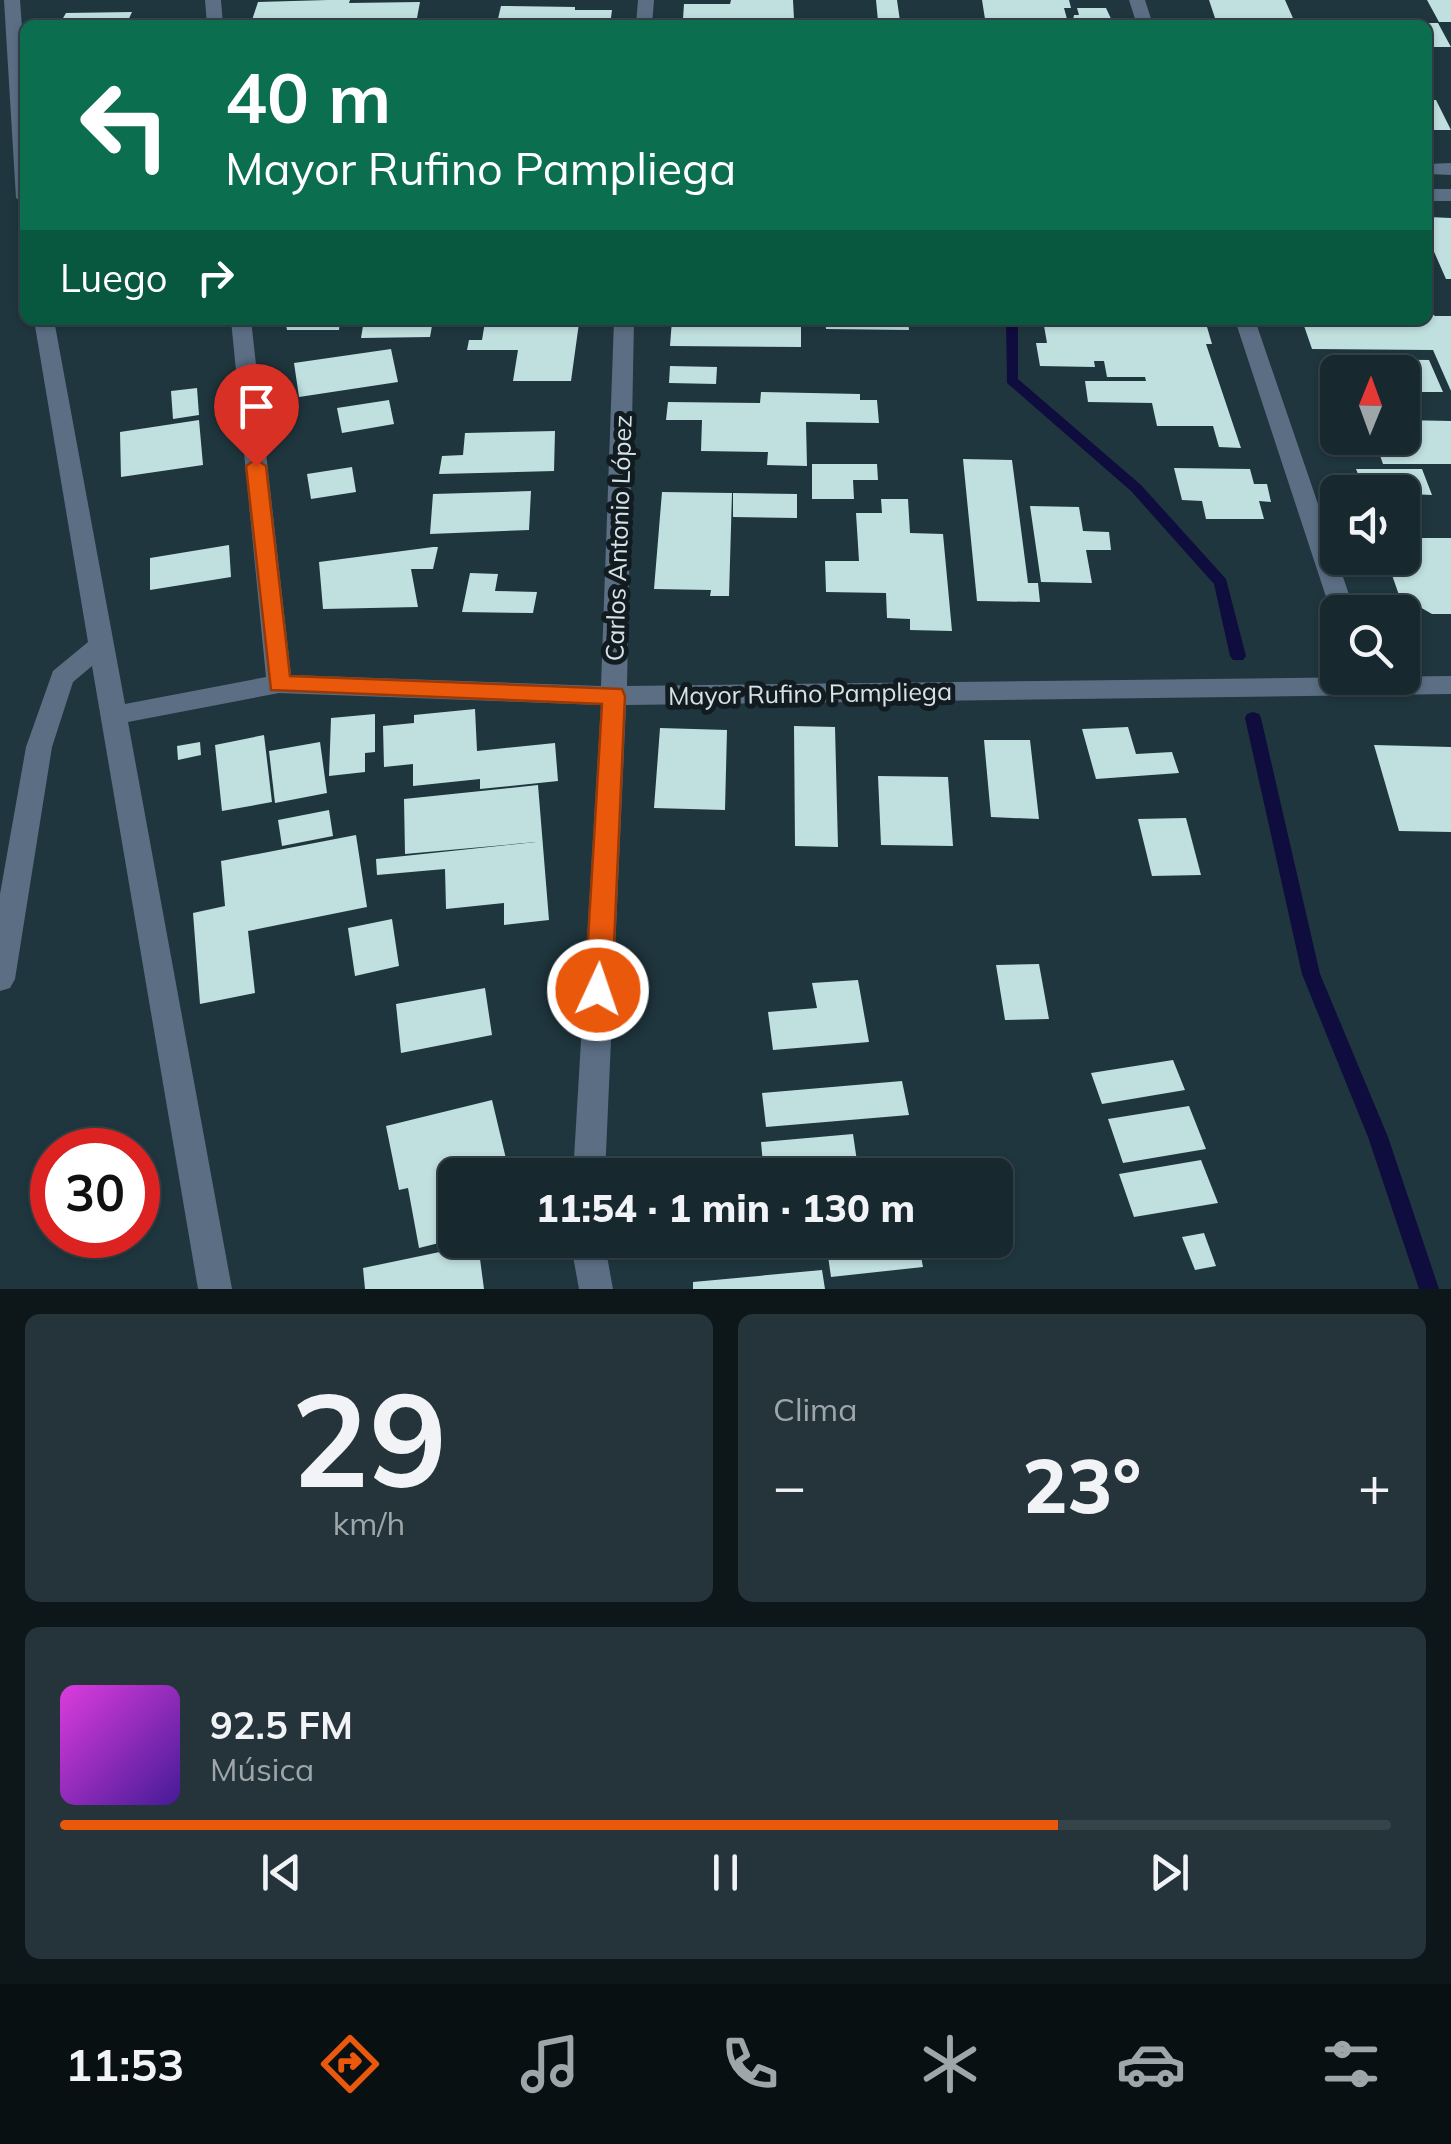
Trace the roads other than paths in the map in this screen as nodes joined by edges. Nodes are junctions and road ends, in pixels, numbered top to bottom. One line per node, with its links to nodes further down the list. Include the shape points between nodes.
1 (12, 0): 2 (street)
2 (20, 122)
3 (45, 325): 8 (street)
4 (242, 325): 10 (street)
5 (624, 325): 13 (street, Carlos Antonio López)
6 (1247, 325): 7 (street)
7 (1337, 595)
8 (100, 646): 14 (street); 15 (street, via 62,677 40,747)
9 (1320, 682): 13 (street, Mayor Rufino Pampliega)
10 (279, 684): 13 (street, Mayor Rufino Pampliega); 14 (street, Mayor Rufino Pampliega)
11 (1420, 684): 12 (street, Mayor Rufino Pampliega)
12 (1451, 685)
13 (614, 696): 16 (street, Carlos Antonio López)
14 (112, 716): 18 (street)
15 (0, 980)
16 (589, 1158)
17 (590, 1258): 19 (street)
18 (216, 1289)
19 (596, 1289)

